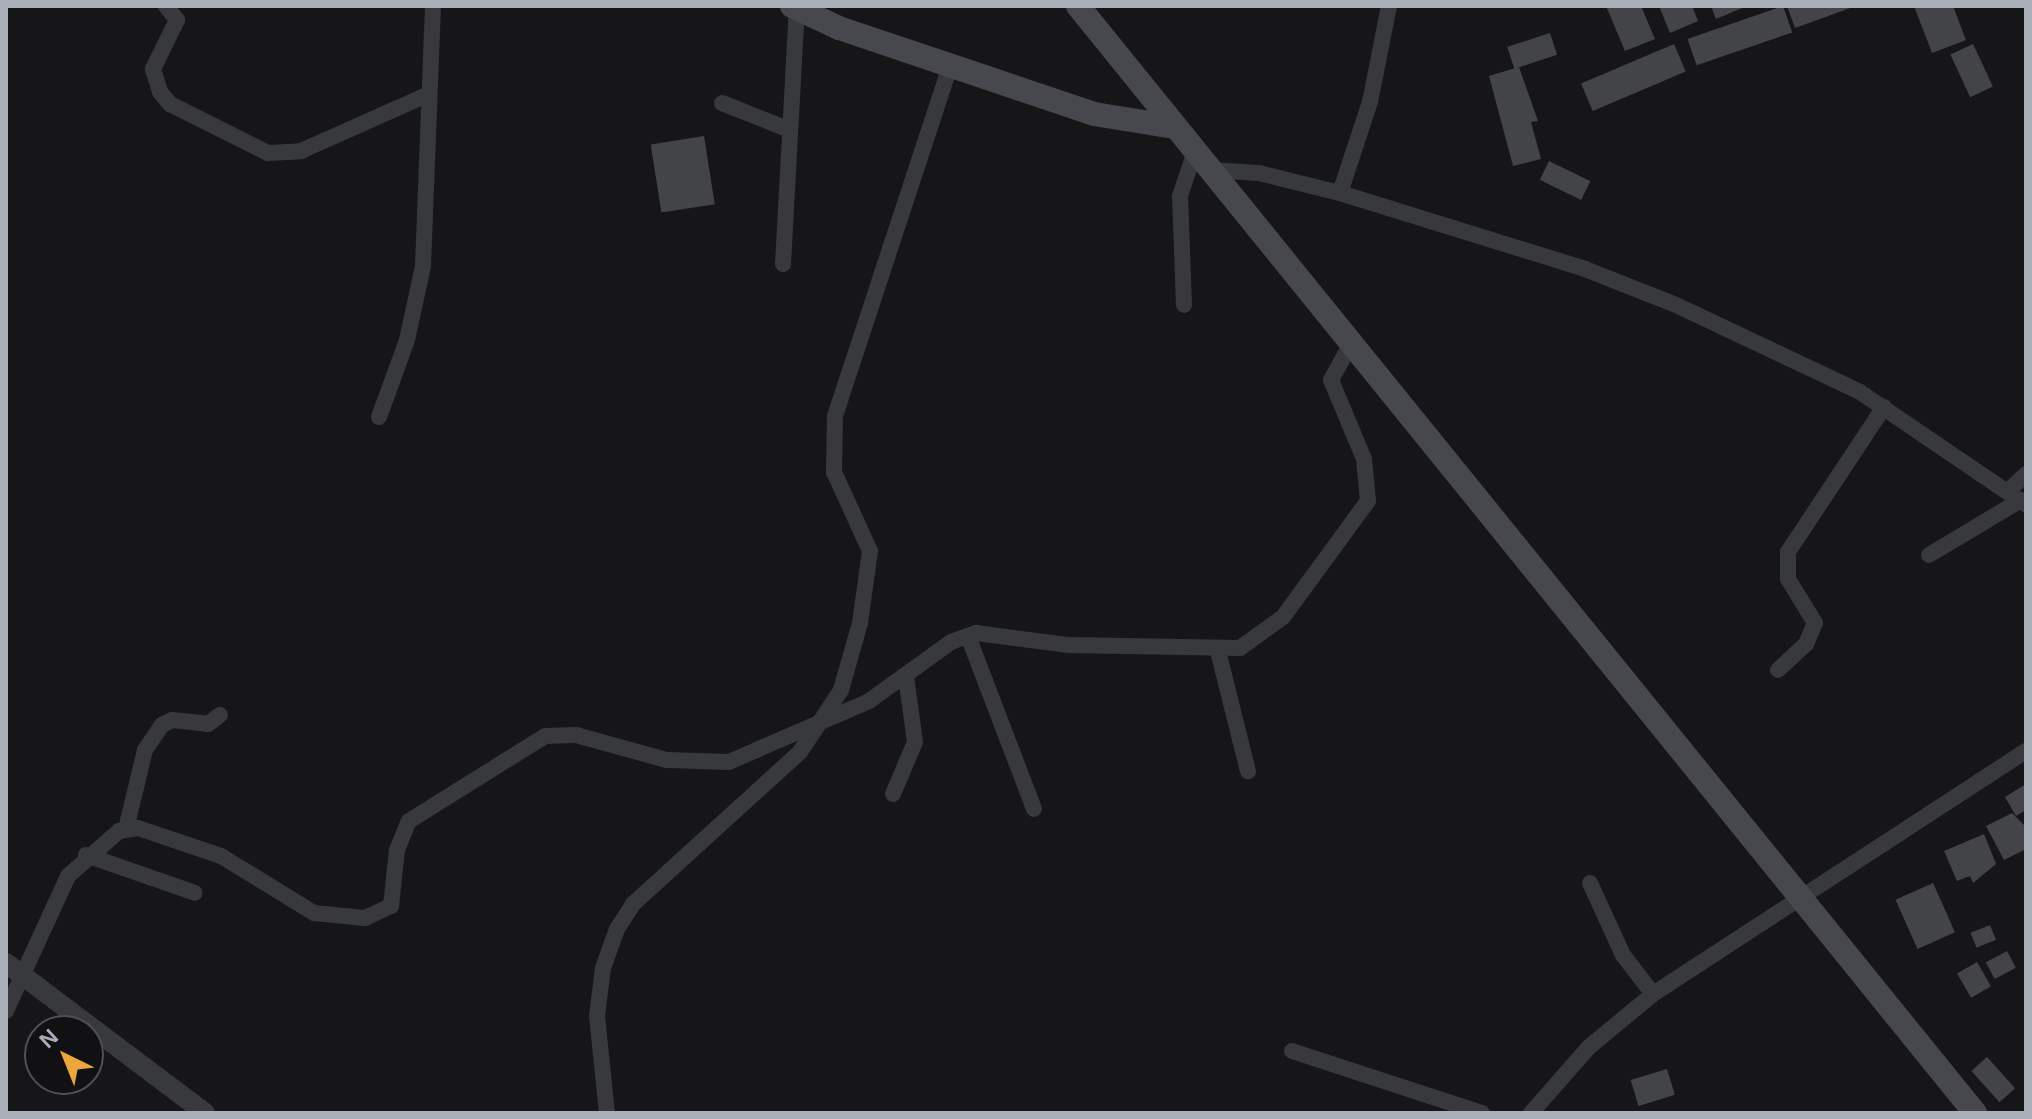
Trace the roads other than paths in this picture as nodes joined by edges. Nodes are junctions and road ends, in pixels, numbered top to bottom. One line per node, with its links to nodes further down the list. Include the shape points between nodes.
1 (166, 6): 7 (street, via 177,20 153,69 160,92 170,104 268,153 301,151)
2 (433, 6): 7 (street)
3 (1078, 6): 9 (main road)
4 (1389, 6): 12 (street, via 1370,102)
5 (795, 7): 6 (main road); 10 (street)
6 (950, 66): 9 (main road, via 1094,114); 26 (street, via 835,416 834,472 870,551 860,623)
7 (429, 94): 17 (street, via 423,266 407,340)
8 (722, 103): 10 (street)
9 (1174, 127): 11 (main road)
10 (790, 130): 13 (street)
11 (1202, 161): 12 (street); 14 (street, via 1180,196); 15 (main road)
12 (1340, 193): 16 (street, via 1585,269 1767,346)
13 (783, 264)
14 (1184, 305)
15 (1353, 340): 22 (street, via 1331,380 1364,459 1368,501 1283,617 1259,638); 35 (main road)
16 (1884, 407): 19 (street); 23 (street, via 1816,501 1788,552 1788,579 1815,623 1806,644)
17 (379, 417)
18 (2026, 474): 19 (street)
19 (2018, 499): 20 (street)
20 (1929, 555)
21 (968, 636): 22 (street); 24 (street); 30 (street)
22 (1218, 651): 28 (street)
23 (1778, 670)
24 (906, 676): 26 (street); 29 (street, via 915,742)
25 (220, 715): 31 (street, via 208,724 172,720 162,725 145,750)
26 (827, 718): 31 (street, via 729,762 667,760 576,735 545,736 409,821 397,850 391,906 365,918 314,913 221,856); 42 (street, via 800,752 633,904 617,929 603,968 597,1016)
27 (2026, 751): 35 (street)
28 (1248, 771)
29 (893, 794)
30 (1034, 809)
31 (126, 829): 32 (street)
32 (86, 855): 34 (street); 37 (street, via 55,899)
33 (1590, 883): 38 (street, via 1623,955)
34 (195, 893)
35 (1801, 902): 38 (street); 45 (main road)
36 (6, 963): 37 (street)
37 (26, 978): 39 (street); 41 (street)
38 (1653, 994): 44 (street, via 1589,1047)
39 (6, 1011)
40 (1292, 1051): 43 (street)
41 (205, 1113)
42 (607, 1113)
43 (1482, 1113)
44 (1531, 1113)
45 (1975, 1113)

